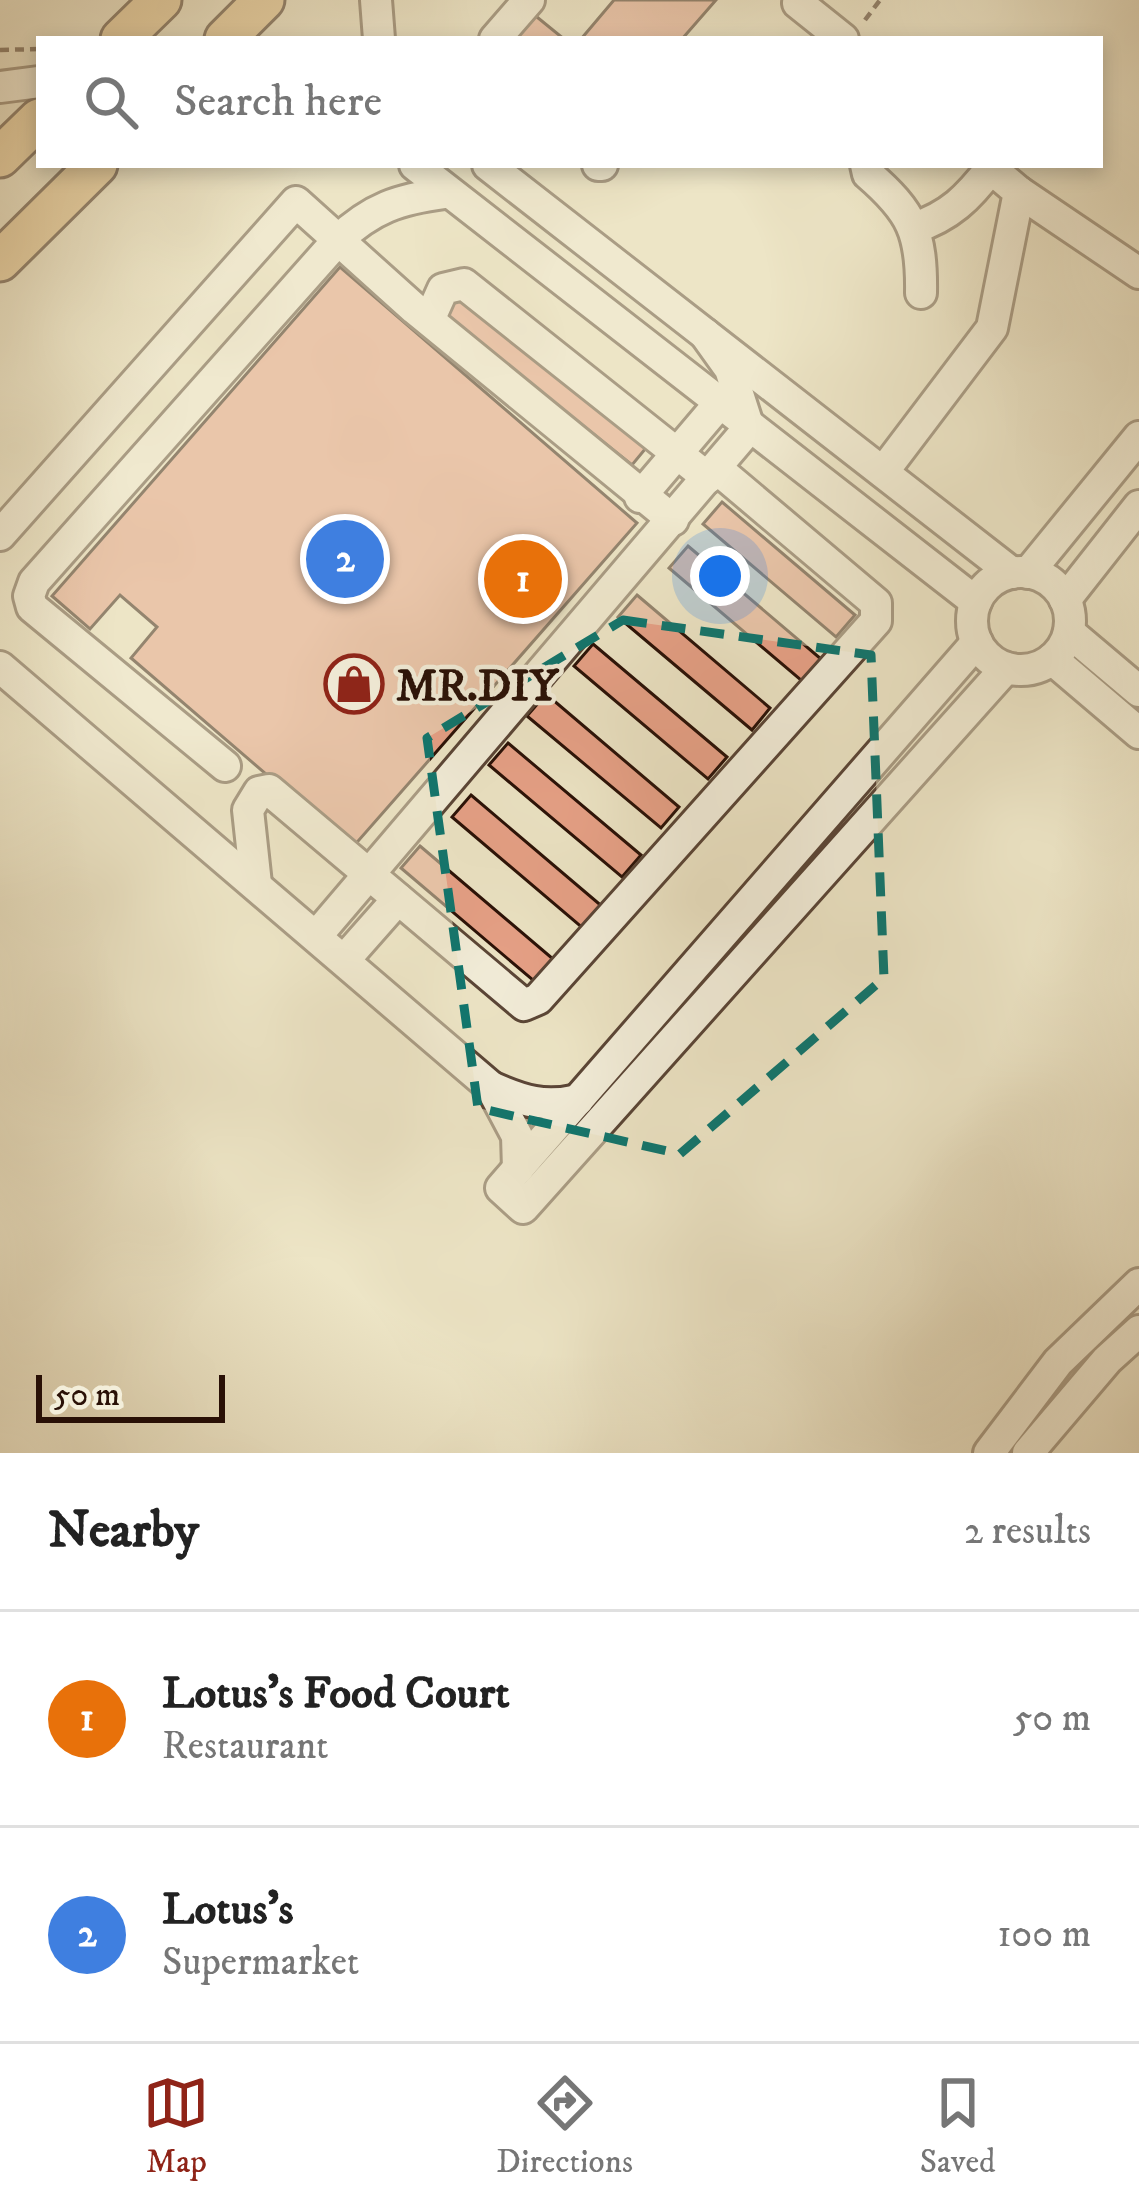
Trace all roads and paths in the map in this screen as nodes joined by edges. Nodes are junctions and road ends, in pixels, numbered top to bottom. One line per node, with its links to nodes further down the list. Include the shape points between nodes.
1 (161, 0): 8 (main road)
2 (264, 0): 9 (main road)
3 (376, 0): 10 (street)
4 (529, 0): 11 (street)
5 (880, 0): 7 (path)
6 (798, 3): 7 (street)
7 (852, 33)
8 (124, 36)
9 (228, 36)
10 (379, 36)
11 (498, 36)
12 (36, 49): 13 (path)
13 (0, 50)
14 (36, 82): 15 (street)
15 (0, 87)
16 (36, 122): 17 (main road)
17 (0, 157)
18 (94, 168): 28 (main road)
19 (418, 168): 24 (street)
20 (867, 168): 26 (street, via 910,213)
21 (988, 168): 26 (street, via 968,200)
22 (991, 168): 25 (street)
23 (503, 170): 32 (street)
24 (445, 193): 27 (street, via 368,212); 33 (street)
25 (1018, 193): 29 (street); 37 (street, via 992,328)
26 (914, 228): 30 (street)
27 (338, 240): 31 (street); 42 (street, via 291,205); 53 (street, via 28,596)
28 (0, 261)
29 (1139, 273)
30 (922, 292)
31 (430, 318): 36 (street, via 443,289 464,284); 39 (street)
32 (705, 334): 34 (street, via 730,369); 37 (street)
33 (719, 404): 34 (street); 36 (street)
34 (749, 428): 38 (street); 45 (street)
35 (1139, 437): 43 (street)
36 (674, 454): 38 (street); 39 (street)
37 (883, 472): 43 (street)
38 (712, 473): 41 (street); 56 (street, via 876,603 876,621 538,999 524,1004)
39 (640, 497): 41 (street)
40 (1139, 506): 44 (street)
41 (674, 520): 54 (street)
42 (0, 535)
43 (1020, 573): 44 (street, via 1056,587); 45 (street, via 984,588)
44 (1065, 600): 46 (street)
45 (976, 602): 47 (street)
46 (1069, 632): 48 (street); 51 (street)
47 (977, 643): 50 (street); 60 (street)
48 (1052, 658): 50 (street); 52 (street)
49 (0, 667): 55 (street)
50 (1006, 668): 61 (street, via 523,1208 501,1188)
51 (1139, 691)
52 (1139, 734)
53 (225, 766)
54 (368, 876): 55 (street, via 269,790 248,810); 56 (street); 57 (street)
55 (256, 884): 57 (street)
56 (398, 899): 58 (street)
57 (318, 934): 58 (street)
58 (346, 958): 59 (street)
59 (491, 1087): 60 (street, via 528,1103); 61 (street, via 517,1136)
60 (578, 1100): 61 (street)
61 (518, 1168)
62 (1139, 1284): 64 (street, via 1058,1363)
63 (1139, 1330): 65 (street)
64 (989, 1453)
65 (1028, 1453)

